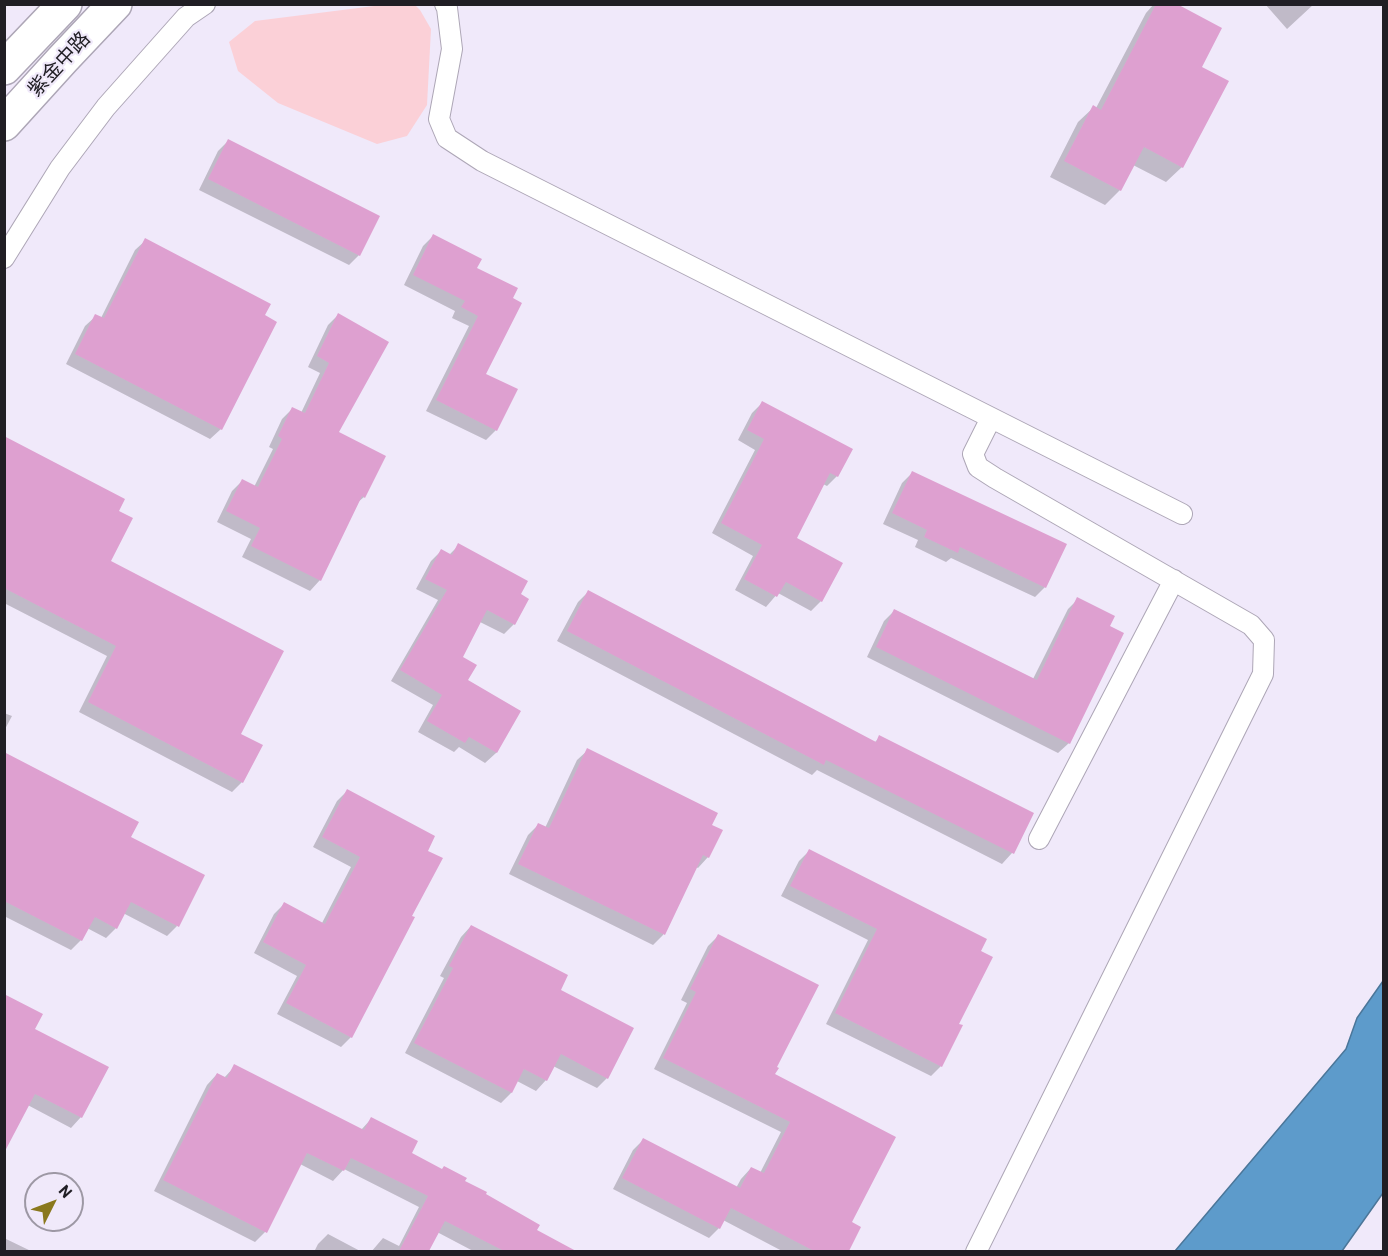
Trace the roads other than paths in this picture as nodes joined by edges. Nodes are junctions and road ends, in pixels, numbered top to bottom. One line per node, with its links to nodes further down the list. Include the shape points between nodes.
1 (65, 4): 5 (street, 紫金中路)
2 (115, 4): 6 (street, 紫金中路)
3 (206, 4): 7 (lane, via 186,16 106,107 60,168)
4 (445, 4): 8 (lane, via 452,49 439,119 447,138 482,161)
5 (4, 68)
6 (4, 124)
7 (4, 258)
8 (991, 418): 9 (lane); 10 (lane, via 973,454 978,467)
9 (1182, 514)
10 (1174, 580): 11 (lane); 12 (lane, via 1251,625 1264,640 1263,674)
11 (1039, 839)
12 (976, 1251)

